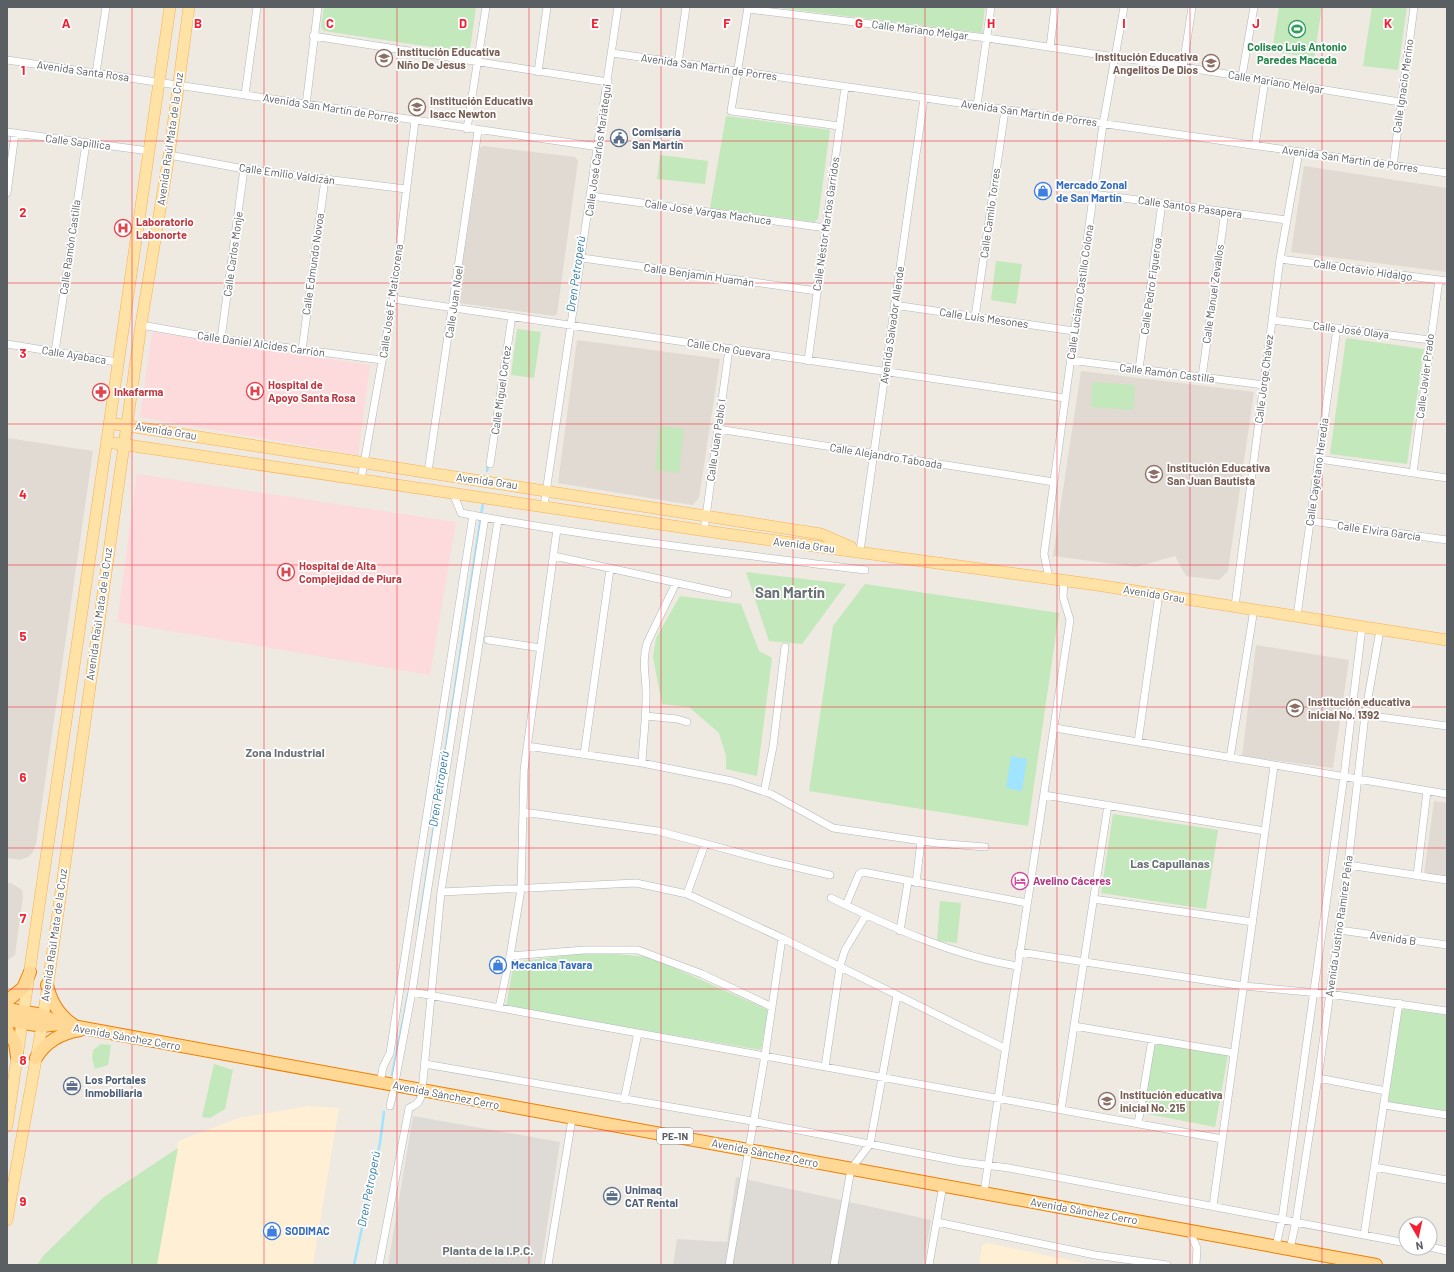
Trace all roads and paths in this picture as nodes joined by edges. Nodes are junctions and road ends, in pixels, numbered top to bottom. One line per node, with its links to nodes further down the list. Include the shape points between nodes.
1 (106, 7): 28 (street)
2 (170, 7): 31 (main road, Avenida Raúl Mata de la Cruz)
3 (189, 7): 33 (main road, Avenida Raúl Mata de la Cruz)
4 (257, 7): 35 (street)
5 (318, 7): 17 (street)
6 (486, 7): 23 (street)
7 (547, 7): 27 (street)
8 (618, 7): 20 (street, Calle José Carlos Mariátegui)
9 (686, 7): 24 (street)
10 (991, 7): 18 (street)
11 (1055, 7): 19 (street)
12 (1124, 7): 21 (street, Calle Luciano Castillo Colona)
13 (1192, 7): 25 (street)
14 (1254, 7): 29 (street)
15 (1414, 7): 37 (street, Calle Ignacio Merino)
16 (748, 8): 18 (street, Calle Mariano Melgar); 26 (street)
17 (314, 36): 23 (street); 38 (street)
18 (987, 38): 19 (street, Calle Mariano Melgar); 39 (street)
19 (1050, 47): 21 (street, Calle Mariano Melgar)
20 (612, 53): 24 (street, Avenida San Martín de Porres); 32 (street, Calle José Carlos Mariátegui)
21 (1115, 57): 25 (street, Calle Mariano Melgar); 42 (street, Calle Luciano Castillo Colona)
22 (7, 60): 28 (street, Avenida Santa Rosa)
23 (478, 61): 27 (street); 44 (street)
24 (678, 63): 26 (street, Avenida San Martín de Porres)
25 (1183, 67): 29 (street, Calle Mariano Melgar)
26 (738, 71): 34 (street, Avenida San Martín de Porres); 43 (street, via 731,111)
27 (538, 72): 32 (street)
28 (96, 73): 31 (street, Avenida Santa Rosa)
29 (1242, 76): 30 (street, Calle Mariano Melgar)
30 (1265, 80): 37 (street, Calle Mariano Melgar); 49 (street)
31 (159, 82): 33 (street, Avenida San Martín de Porres); 51 (main road, Avenida Raúl Mata de la Cruz)
32 (608, 82): 50 (street, Calle José Carlos Mariátegui)
33 (178, 85): 35 (street, Avenida San Martín de Porres); 53 (main road, Avenida Raúl Mata de la Cruz)
34 (845, 87): 36 (street, Avenida San Martín de Porres); 43 (street, Calle Néstor Martos Garridos)
35 (245, 95): 38 (street, Avenida San Martín de Porres)
36 (924, 98): 39 (street, Avenida San Martín de Porres); 72 (street, Avenida Salvador Allende)
37 (1400, 102): 54 (street, Calle Ignacio Merino)
38 (306, 105): 41 (street, Avenida San Martín de Porres)
39 (977, 106): 40 (street, Avenida San Martín de Porres)
40 (1005, 110): 42 (street, Avenida San Martín de Porres); 75 (street, Calle Camilo Torres)
41 (415, 121): 44 (street, Avenida San Martín de Porres); 58 (street, Calle José F. Maticorena)
42 (1103, 124): 49 (street, Avenida San Martín de Porres); 60 (street, Calle Luciano Castillo Colona)
43 (840, 126): 65 (street, Calle Néstor Martos Garridos)
44 (467, 129): 45 (street, Avenida San Martín de Porres)
45 (478, 131): 50 (street, Avenida San Martín de Porres); 73 (street, Calle Juan Noel)
46 (7, 132): 47 (street, Calle Sapillica)
47 (15, 134): 48 (street, Calle Sapillica); 59 (street)
48 (86, 143): 51 (street, Calle Sapillica); 86 (street, Calle Ramón Castilla)
49 (1255, 146): 52 (street, Avenida San Martín de Porres)
50 (599, 147): 61 (street, Calle José Carlos Mariátegui)
51 (149, 151): 90 (main road, Avenida Raúl Mata de la Cruz)
52 (1299, 152): 54 (street, Avenida San Martín de Porres); 64 (street, Calle Jorge Chávez)
53 (169, 155): 55 (street, Calle Emilio Valdizán); 77 (main road, Avenida Raúl Mata de la Cruz)
54 (1393, 166): 56 (street, Avenida San Martín de Porres)
55 (244, 169): 57 (street, Calle Emilio Valdizán); 81 (street, Calle Carlos Monje)
56 (1447, 173)
57 (325, 179): 58 (street, Calle Emilio Valdizán); 85 (street, Calle Edmundo Novoa)
58 (406, 189): 71 (street, Calle José F. Maticorena)
59 (7, 193)
60 (1093, 194): 62 (street, Calle Santos Pasapera); 80 (street, Calle Luciano Castillo Colona)
61 (591, 196): 65 (street, Calle José Vargas Machuca); 66 (street, Calle José Carlos Mariátegui)
62 (1162, 203): 63 (street, Calle Santos Pasapera); 91 (street, Calle Pedro Figueroa)
63 (1224, 212): 64 (street, Calle Santos Pasapera); 93 (street, Calle Manuel Zevallos)
64 (1287, 220): 67 (street, Calle Jorge Chávez)
65 (826, 228): 70 (street, Calle Néstor Martos Garridos)
66 (582, 258): 70 (street, Calle Benjamín Huamán); 78 (street, Calle José Carlos Mariátegui)
67 (1280, 259): 68 (street, Calle Octavio Hidalgo); 76 (street, Calle Jorge Chávez)
68 (1439, 280): 69 (street, Calle Octavio Hidalgo); 82 (street, Calle Javier Prado)
69 (1447, 281)
70 (817, 291): 89 (street, Calle Néstor Martos Garridos)
71 (393, 299): 73 (street, Calle Che Guevara); 87 (street, Calle José F. Maticorena)
72 (894, 305): 75 (street, Calle Luis Mesones); 92 (street, Avenida Salvador Allende)
73 (453, 307): 74 (street, Calle Che Guevara); 105 (street, Calle Juan Noel)
74 (512, 316): 78 (street, Calle Che Guevara); 104 (street, Calle Miguel Cortez)
75 (975, 317): 80 (street, Calle Luis Mesones)
76 (1272, 320): 79 (street, Calle José Olaya); 94 (street, Calle Jorge Chávez)
77 (141, 325): 81 (street, Calle Daniel Alcides Carrión); 97 (main road, Avenida Raúl Mata de la Cruz)
78 (572, 325): 84 (street, Calle Che Guevara); 110 (street, Calle José Carlos Mariátegui)
79 (1337, 328): 82 (street, Calle José Olaya); 102 (street, Calle Cayetano Heredia)
80 (1074, 331): 88 (street, Calle Luciano Castillo Colona)
81 (221, 339): 85 (street, Calle Daniel Alcides Carrión)
82 (1430, 340): 106 (street, Calle Javier Prado)
83 (7, 344): 86 (street, Calle Ayabaca)
84 (730, 349): 89 (street, Calle Che Guevara); 98 (street, Calle Juan Pablo I)
85 (302, 350): 87 (street, Calle Daniel Alcides Carrión)
86 (55, 352): 90 (street, Calle Ayabaca)
87 (382, 360): 103 (street, Calle José F. Maticorena)
88 (1070, 360): 91 (street, Calle Ramón Castilla); 95 (street, Calle Luciano Castillo Colona)
89 (808, 361): 92 (street, Calle Che Guevara)
90 (118, 362): 96 (main road, Avenida Raúl Mata de la Cruz)
91 (1139, 369): 93 (street, Calle Ramón Castilla)
92 (885, 372): 95 (street, Calle Che Guevara); 101 (street, Avenida Salvador Allende)
93 (1202, 377): 94 (street, Calle Ramón Castilla)
94 (1264, 385): 130 (street, Calle Jorge Chávez)
95 (1065, 398): 109 (street, Calle Luciano Castillo Colona)
96 (109, 423): 97 (main road, Avenida Grau); 99 (main road, Avenida Raúl Mata de la Cruz)
97 (127, 425): 100 (main road, Avenida Raúl Mata de la Cruz); 103 (main road, Avenida Grau)
98 (718, 429): 101 (street, Calle Alejandro Taboada); 113 (street, Calle Juan Pablo I)
99 (107, 442): 100 (main road, Avenida Grau); 185 (main road, Avenida Raúl Mata de la Cruz)
100 (124, 444): 108 (main road, Avenida Grau); 186 (main road, Avenida Raúl Mata de la Cruz)
101 (873, 454): 109 (street, Calle Alejandro Taboada); 121 (street, Avenida Salvador Allende)
102 (1319, 459): 106 (street); 117 (street, Calle Cayetano Heredia)
103 (365, 461): 105 (main road, Avenida Grau); 108 (street, Calle José F. Maticorena)
104 (490, 464)
105 (428, 472): 110 (main road, Avenida Grau)
106 (1413, 473): 107 (street)
107 (1447, 478)
108 (361, 480): 111 (main road, Avenida Grau)
109 (1054, 482): 125 (street, Calle Luciano Castillo Colona, via 1044,554)
110 (546, 490): 112 (street, Calle José Carlos Mariátegui); 113 (main road, Avenida Grau)
111 (452, 493): 112 (main road, Avenida Grau); 114 (street, via 460,513)
112 (544, 506): 119 (main road, Avenida Grau)
113 (706, 514): 119 (street, Calle Juan Pablo I); 121 (main road, Avenida Grau, via 821,534)
114 (473, 515): 115 (street); 217 (street, via 390,1053 383,1067)
115 (485, 517): 116 (street); 188 (street)
116 (498, 520): 118 (street); 168 (street)
117 (1311, 521): 120 (street, Calle Elvira García); 132 (street, Calle Cayetano Heredia)
118 (557, 529): 122 (street); 124 (street)
119 (704, 531): 121 (main road, Avenida Grau)
120 (1447, 540)
121 (860, 551): 125 (main road, Avenida Grau)
122 (554, 556): 123 (street); 138 (street)
123 (610, 569): 127 (street); 146 (street)
124 (865, 570)
125 (1049, 578): 126 (main road, Avenida Grau)
126 (1064, 580): 129 (main road, Avenida Grau); 143 (street, via 1063,597 1070,620)
127 (676, 583): 128 (street); 140 (street, via 644,652)
128 (728, 594)
129 (1159, 594): 130 (main road, Avenida Grau); 144 (street)
130 (1235, 606): 131 (main road, Avenida Grau)
131 (1254, 609): 132 (main road, Avenida Grau); 147 (street)
132 (1297, 616): 133 (main road, Avenida Grau)
133 (1362, 627): 134 (main road, Avenida Grau); 150 (street, Avenida Justino Ramírez Peña)
134 (1380, 630): 136 (main road, Avenida Grau); 139 (street, Avenida Justino Ramírez Peña)
135 (488, 640): 138 (street)
136 (1447, 640)
137 (785, 647): 153 (street, via 773,747)
138 (541, 648): 145 (street)
139 (1365, 715): 142 (street); 151 (street, Avenida Justino Ramírez Peña)
140 (645, 716): 141 (street); 148 (street)
141 (687, 722)
142 (1447, 726)
143 (1055, 728): 144 (street); 155 (street)
144 (1138, 742): 147 (street)
145 (527, 746): 146 (street); 157 (street)
146 (584, 755): 148 (street)
147 (1230, 758): 149 (street)
148 (642, 763): 153 (street, via 732,781)
149 (1274, 766): 150 (street); 158 (street)
150 (1344, 776): 151 (street); 189 (street, Avenida Justino Ramírez Peña)
151 (1358, 778): 152 (street); 162 (street, Avenida Justino Ramírez Peña)
152 (1427, 790): 154 (street); 164 (street)
153 (764, 792): 159 (street, via 833,828)
154 (1447, 794)
155 (1044, 795): 156 (street); 172 (street)
156 (1108, 805): 158 (street); 171 (street)
157 (523, 812): 160 (street, via 658,831); 167 (street)
158 (1265, 831): 175 (street)
159 (921, 841): 161 (street); 166 (street)
160 (705, 844): 163 (street); 169 (street)
161 (985, 847)
162 (1348, 865): 164 (street); 176 (street, Avenida Justino Ramírez Peña)
163 (830, 875)
164 (1417, 876): 165 (street)
165 (1447, 880)
166 (912, 882): 172 (street); 173 (street, via 863,872 859,874); 177 (street)
167 (521, 889): 168 (street); 169 (street, via 636,883); 181 (street)
168 (441, 892): 190 (street)
169 (688, 894): 178 (street)
170 (831, 898): 173 (street)
171 (1093, 900): 175 (street); 182 (street)
172 (1027, 903): 180 (street)
173 (846, 905): 174 (street)
174 (866, 915): 177 (street); 183 (street, via 845,950)
175 (1253, 922): 187 (street)
176 (1339, 930): 179 (street, Avenida B); 191 (street, Avenida Justino Ramírez Peña)
177 (900, 931): 184 (street, via 958,952)
178 (782, 938): 183 (street); 195 (street)
179 (1447, 945)
180 (1020, 952): 182 (street); 184 (street)
181 (510, 956): 195 (street, via 584,950 638,950 702,974); 196 (street)
182 (1084, 960): 187 (street); 202 (street)
183 (840, 966): 192 (street); 213 (street)
184 (1017, 966): 207 (street)
185 (30, 972): 193 (highway, via 23,988); 199 (main road, Avenida Raúl Mata de la Cruz)
186 (47, 985): 201 (main road, Avenida Raúl Mata de la Cruz); 203 (highway, via 53,1005 64,1018)
187 (1244, 986): 189 (street); 208 (street)
188 (412, 992): 190 (street); 214 (street)
189 (1315, 993): 191 (street); 242 (street, Avenida Justino Ramírez Peña)
190 (432, 994): 196 (street); 212 (street)
191 (1329, 994): 194 (street); 216 (street, Avenida Justino Ramírez Peña)
192 (897, 995): 207 (street); 215 (street)
193 (7, 1001)
194 (1399, 1004): 198 (street); 219 (street)
195 (772, 1007): 209 (street)
196 (499, 1008): 205 (street)
197 (7, 1009): 199 (highway, Avenida Sánchez Cerro / PE-1N)
198 (1447, 1010)
199 (23, 1018): 200 (highway, Avenida Sánchez Cerro / PE-1N); 201 (highway, Avenida Sánchez Cerro / PE-1N); 210 (main road, Avenida Raúl Mata de la Cruz)
200 (7, 1020)
201 (42, 1020): 203 (highway, Avenida Sánchez Cerro / PE-1N); 211 (main road, Avenida Raúl Mata de la Cruz)
202 (1074, 1026): 206 (street); 225 (street)
203 (82, 1028): 211 (highway, via 60,1036 42,1048); 217 (highway, Avenida Sánchez Cerro / PE-1N)
204 (7, 1030): 210 (highway, via 15,1043)
205 (638, 1032): 209 (street); 222 (street)
206 (1152, 1039): 208 (street); 229 (street)
207 (1004, 1048): 221 (street)
208 (1234, 1053): 231 (street)
209 (765, 1055): 213 (street); 228 (street)
210 (18, 1057): 230 (main road, Avenida Raúl Mata de la Cruz)
211 (36, 1058): 232 (main road, Avenida Raúl Mata de la Cruz)
212 (424, 1064): 218 (street); 222 (street)
213 (825, 1067): 215 (street)
214 (396, 1077)
215 (882, 1077): 221 (street); 233 (street)
216 (1318, 1078): 219 (street); 244 (street, Avenida Justino Ramírez Peña)
217 (380, 1083): 218 (highway, Avenida Sánchez Cerro / PE-1N)
218 (422, 1091): 227 (highway, Avenida Sánchez Cerro / PE-1N); 251 (street, via 418,1104 409,1108)
219 (1386, 1091): 223 (street)
220 (393, 1093): 224 (street)
221 (996, 1098): 225 (street); 235 (street)
222 (624, 1100): 228 (street)
223 (1384, 1105): 226 (street); 236 (street)
224 (390, 1106)
225 (1062, 1110): 229 (street)
226 (1447, 1115)
227 (572, 1119): 234 (highway, Avenida Sánchez Cerro / PE-1N); 252 (street)
228 (752, 1121): 233 (street); 234 (street)
229 (1138, 1124): 231 (street)
230 (7, 1125): 232 (main road, via 12,1109 19,1106 23,1126)
231 (1222, 1139): 241 (street)
232 (21, 1142): 243 (main road, Avenida Raúl Mata de la Cruz)
233 (870, 1144): 235 (street); 237 (street)
234 (748, 1149): 237 (highway, Avenida Sánchez Cerro / PE-1N); 253 (street)
235 (987, 1165): 240 (street); 241 (street)
236 (1374, 1167): 238 (street); 247 (street)
237 (851, 1169): 239 (highway, Avenida Sánchez Cerro / PE-1N); 254 (street)
238 (1447, 1180)
239 (943, 1185): 240 (highway, Avenida Sánchez Cerro / PE-1N); 245 (street)
240 (984, 1192): 246 (highway, Avenida Sánchez Cerro / PE-1N)
241 (1213, 1206): 242 (street)
242 (1282, 1219): 244 (street); 249 (street, Avenida Justino Ramírez Peña)
243 (7, 1220)
244 (1296, 1221): 247 (street); 250 (street, Avenida Justino Ramírez Peña)
245 (937, 1222): 255 (street); 256 (street, via 1095,1255)
246 (1189, 1230): 249 (highway, Avenida Sánchez Cerro / PE-1N); 257 (street, via 1197,1248)
247 (1364, 1236): 248 (street)
248 (1398, 1242)
249 (1276, 1246): 250 (highway, Avenida Sánchez Cerro / PE-1N)
250 (1290, 1250): 258 (highway, Avenida Sánchez Cerro / PE-1N)
251 (380, 1265)
252 (548, 1265)
253 (729, 1265)
254 (834, 1265)
255 (929, 1265)
256 (1167, 1265)
257 (1196, 1265)
258 (1376, 1265)

